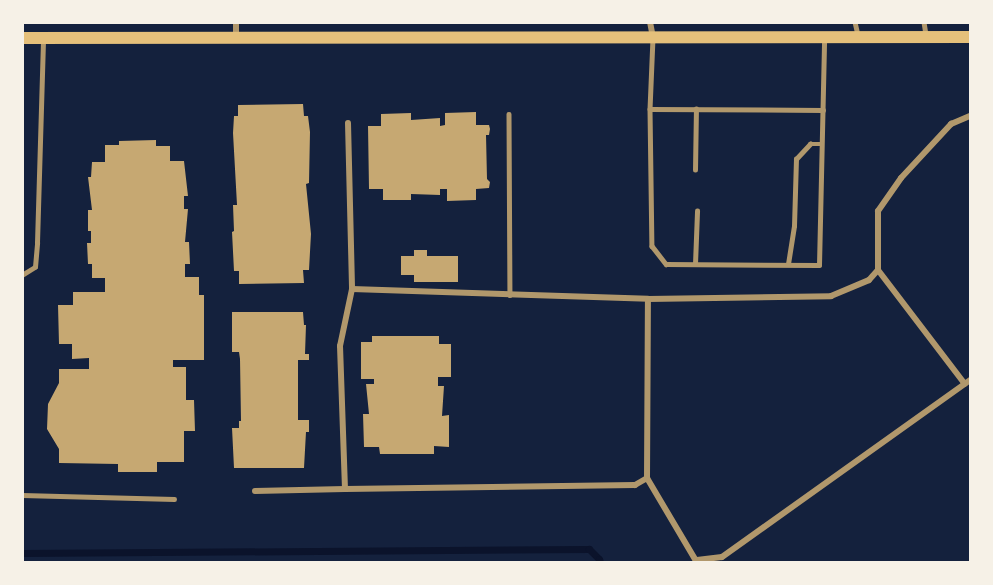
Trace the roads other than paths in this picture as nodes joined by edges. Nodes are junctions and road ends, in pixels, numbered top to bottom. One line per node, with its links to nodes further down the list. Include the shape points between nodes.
1 (236, 22): 9 (street)
2 (650, 22): 10 (street)
3 (855, 22): 12 (lane)
4 (924, 22): 5 (lane)
5 (927, 37): 6 (main road); 12 (main road)
6 (970, 37)
7 (22, 38): 8 (main road)
8 (43, 38): 9 (main road); 25 (lane, via 38,243 35,267)
9 (236, 38): 10 (main road)
10 (653, 38): 11 (main road); 13 (lane)
11 (824, 38): 12 (main road); 15 (lane)
12 (858, 38)
13 (650, 109): 14 (lane); 22 (lane, via 652,246 666,264)
14 (696, 109): 15 (lane); 20 (lane)
15 (823, 110): 19 (lane)
16 (509, 114): 27 (lane)
17 (970, 116): 24 (street, via 951,124 901,178 878,211)
18 (348, 123): 26 (street)
19 (822, 144): 23 (lane, via 810,144 796,159 795,226); 23 (lane, via 819,265)
20 (695, 170)
21 (696, 212): 22 (lane)
22 (695, 264): 23 (lane)
23 (788, 264)
24 (878, 270): 28 (street, via 869,280 831,296); 29 (street)
25 (22, 275)
26 (352, 289): 27 (street); 31 (street, via 340,346)
27 (510, 295): 28 (street)
28 (648, 299): 30 (street)
29 (968, 382): 35 (street, via 722,557)
30 (646, 478): 31 (street, via 635,485); 35 (street)
31 (345, 489): 32 (street)
32 (255, 491)
33 (22, 495): 34 (lane)
34 (174, 499)
35 (696, 561)

